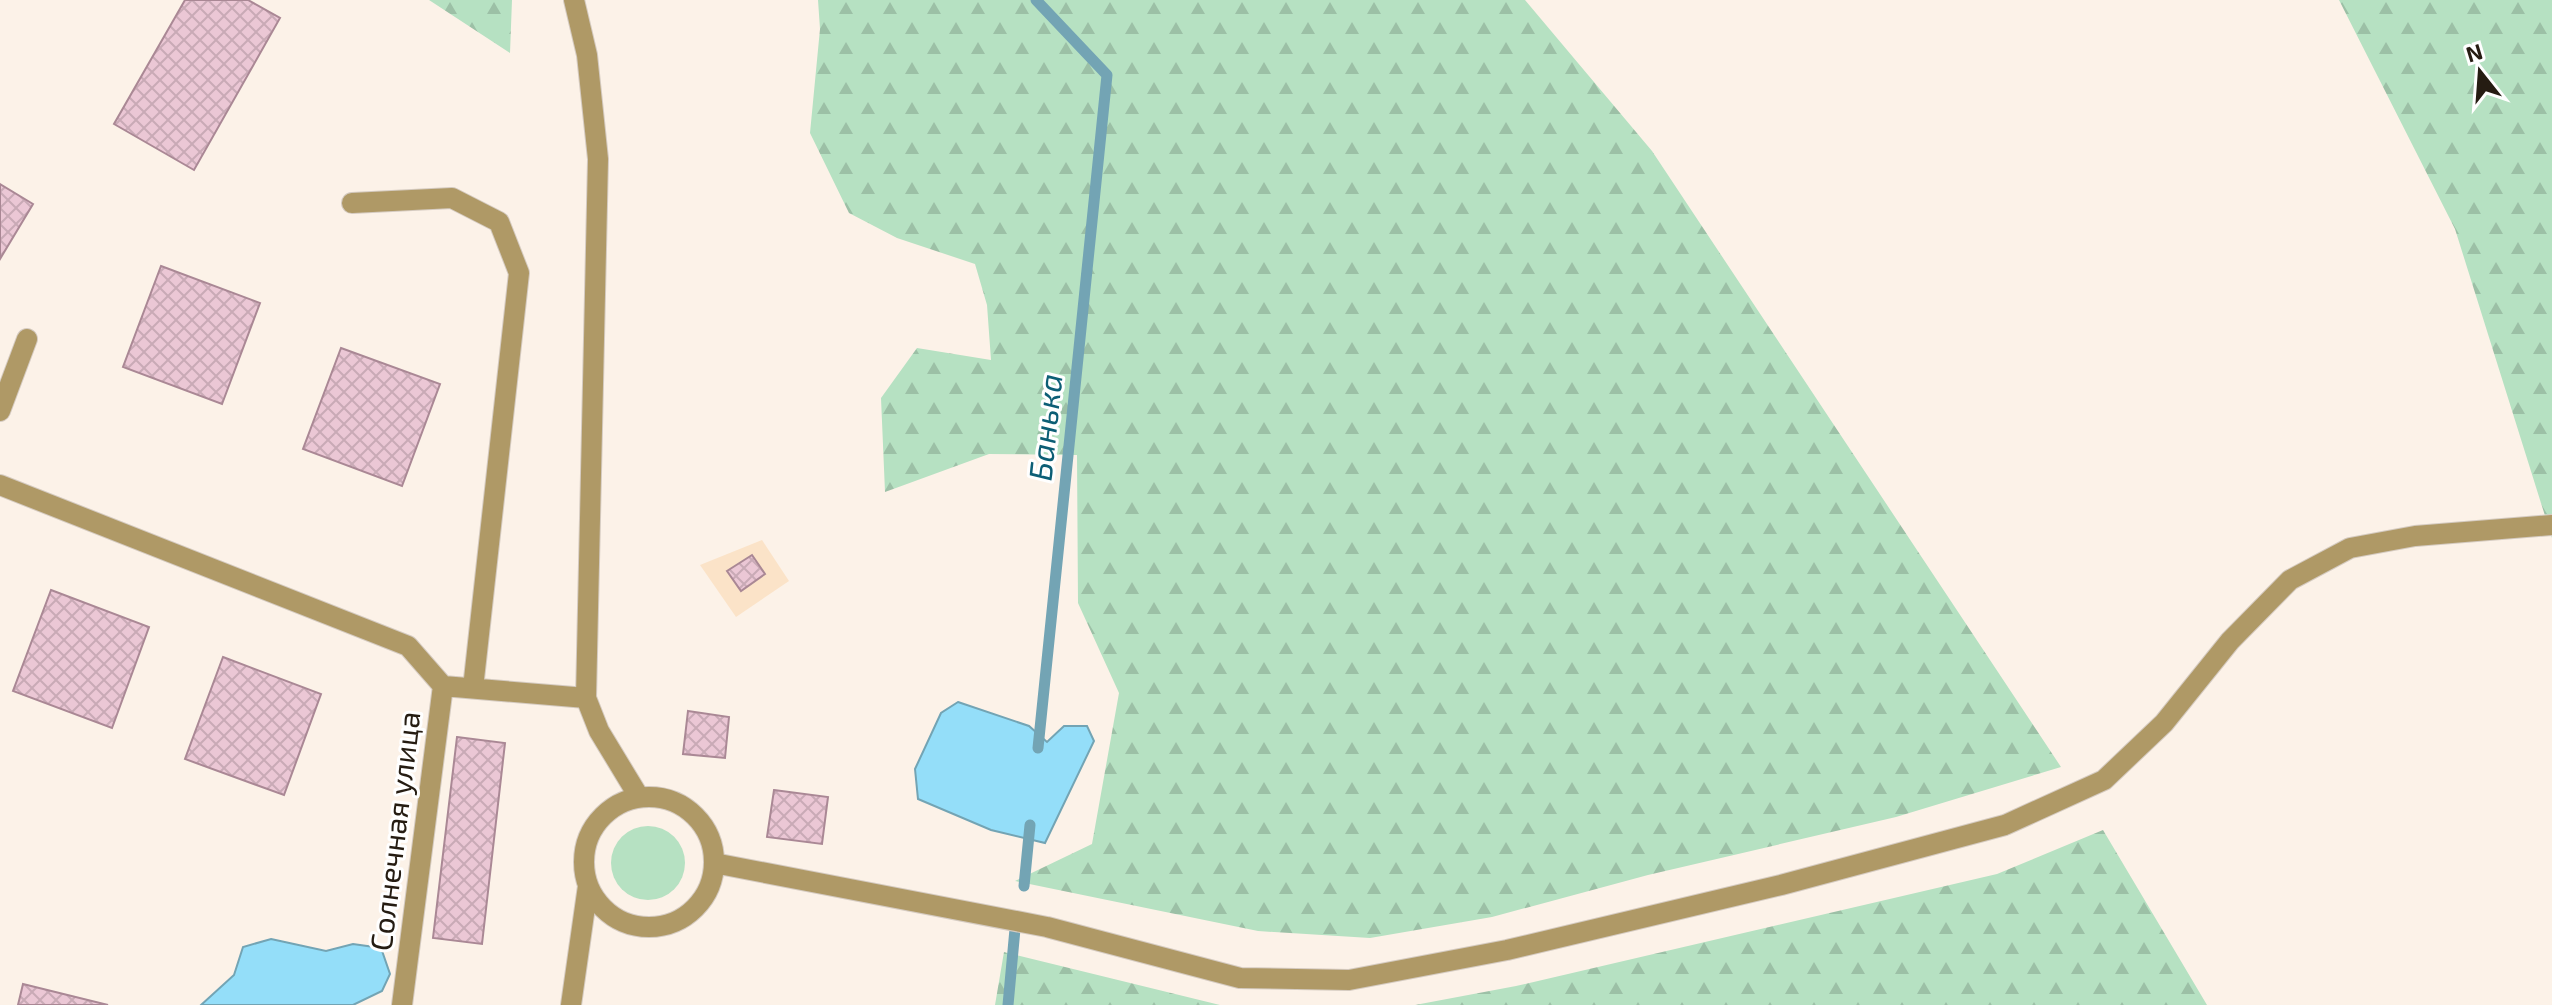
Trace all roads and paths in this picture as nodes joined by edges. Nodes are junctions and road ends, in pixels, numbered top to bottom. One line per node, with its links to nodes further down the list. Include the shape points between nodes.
1 (574, 0): 9 (street, via 587,55 598,159)
2 (352, 203): 8 (street, via 452,198 499,222 519,273)
3 (27, 339): 4 (street)
4 (0, 411)
5 (0, 485): 7 (street, via 408,646)
6 (2552, 525): 11 (street, via 2415,536 2350,548 2290,580 2230,641 2164,723 2104,780 2005,825 1553,940 1378,975 1349,980 1240,978 1047,927)
7 (443, 686): 8 (street, Солнечная улица); 13 (street, Солнечная улица)
8 (473, 688): 9 (street, Солнечная улица)
9 (586, 698): 10 (street, via 599,731)
10 (639, 797): 11 (street, via 658,797 692,813 708,836); 12 (street, via 614,807 594,826 583,865)
11 (714, 863): 12 (street, via 701,901 669,923 630,925 605,910)
12 (588, 886): 14 (street)
13 (402, 1005)
14 (571, 1005)

